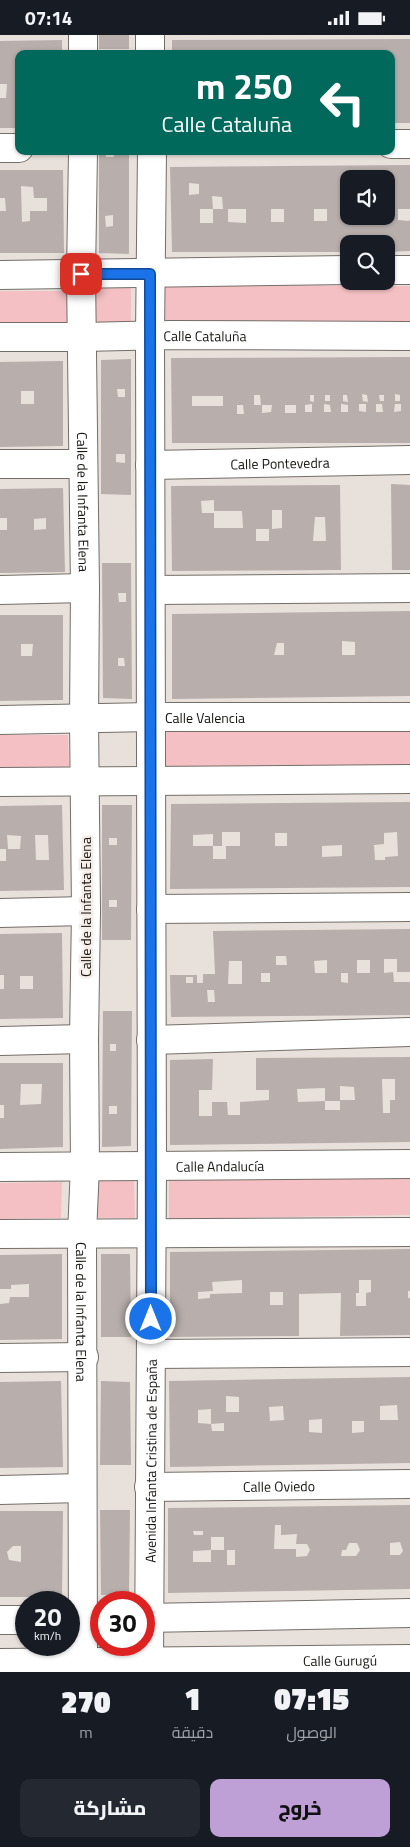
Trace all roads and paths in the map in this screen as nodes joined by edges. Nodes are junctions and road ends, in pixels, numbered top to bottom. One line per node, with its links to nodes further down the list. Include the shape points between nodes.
1 (83, 35): 3 (street)
2 (150, 35): 4 (street)
3 (83, 50)
4 (150, 50)
5 (410, 143): 6 (street)
6 (395, 144)
7 (0, 148): 8 (street)
8 (15, 148)
9 (82, 155): 14 (street, Calle de la Infanta Elena)
10 (152, 155): 15 (street, Avenida Infanta Cristina de España)
11 (410, 269): 12 (street)
12 (395, 270)
13 (340, 271): 15 (street)
14 (81, 274): 15 (street); 16 (street); 20 (street, Calle de la Infanta Elena)
15 (150, 274): 17 (street, Avenida Infanta Cristina de España)
16 (0, 275)
17 (150, 335): 18 (street, Calle Cataluña); 20 (street, Calle Cataluña); 24 (street, Avenida Infanta Cristina de España)
18 (410, 336)
19 (0, 337): 20 (street, Calle Cataluña)
20 (82, 337): 22 (street, Calle de la Infanta Elena)
21 (410, 460): 24 (street, Calle Pontevedra)
22 (82, 464): 23 (street); 25 (street, Calle de la Infanta Elena)
23 (0, 465)
24 (150, 465): 28 (street, Avenida Infanta Cristina de España)
25 (85, 588): 27 (street); 31 (street, Calle de la Infanta Elena)
26 (410, 588): 28 (street)
27 (0, 590)
28 (150, 590): 29 (street, Avenida Infanta Cristina de España)
29 (151, 717): 30 (street, Calle Valencia); 31 (street, Calle Valencia); 34 (street, Avenida Infanta Cristina de España)
30 (410, 717)
31 (84, 719): 32 (street, Calle Valencia); 36 (street, Calle de la Infanta Elena)
32 (0, 720)
33 (410, 779): 34 (street)
34 (151, 781): 36 (street); 38 (street, Avenida Infanta Cristina de España)
35 (0, 782): 36 (street)
36 (84, 782): 39 (street, Calle de la Infanta Elena)
37 (410, 907): 38 (street)
38 (151, 909): 43 (street, Avenida Infanta Cristina de España)
39 (86, 911): 40 (street); 42 (street, Calle de la Infanta Elena)
40 (0, 913)
41 (410, 1032): 43 (street)
42 (84, 1039): 44 (street); 46 (street, Calle de la Infanta Elena)
43 (151, 1040): 48 (street, Avenida Infanta Cristina de España)
44 (0, 1041)
45 (410, 1163): 48 (street, Calle Andalucía)
46 (85, 1166): 47 (street, Calle Andalucía); 48 (street, Calle Andalucía); 52 (street, Calle de la Infanta Elena)
47 (0, 1167)
48 (152, 1167): 50 (street, Avenida Infanta Cristina de España)
49 (410, 1232): 50 (street)
50 (151, 1233): 52 (street); 54 (street, Avenida Infanta Cristina de España)
51 (0, 1234): 52 (street)
52 (82, 1234): 55 (street, Calle de la Infanta Elena)
53 (410, 1352): 54 (street)
54 (151, 1354): 58 (street, Avenida Infanta Cristina de España)
55 (84, 1357): 56 (street); 59 (street, Calle de la Infanta Elena)
56 (0, 1358)
57 (410, 1484): 58 (street, Calle Oviedo)
58 (149, 1487): 61 (street, Avenida Infanta Cristina de España)
59 (82, 1488): 60 (street); 63 (street, Calle de la Infanta Elena)
60 (0, 1490)
61 (147, 1591)
62 (410, 1613): 64 (street)
63 (84, 1618): 70 (street, Calle de la Infanta Elena)
64 (155, 1618)
65 (15, 1619): 66 (street)
66 (0, 1620)
67 (149, 1656): 69 (street, Avenida Infanta Cristina de España)
68 (410, 1659): 69 (street, Calle Gurugú)
69 (149, 1661): 70 (street, Calle Gurugú)
70 (83, 1662): 71 (street, Calle Gurugú)
71 (0, 1663)

